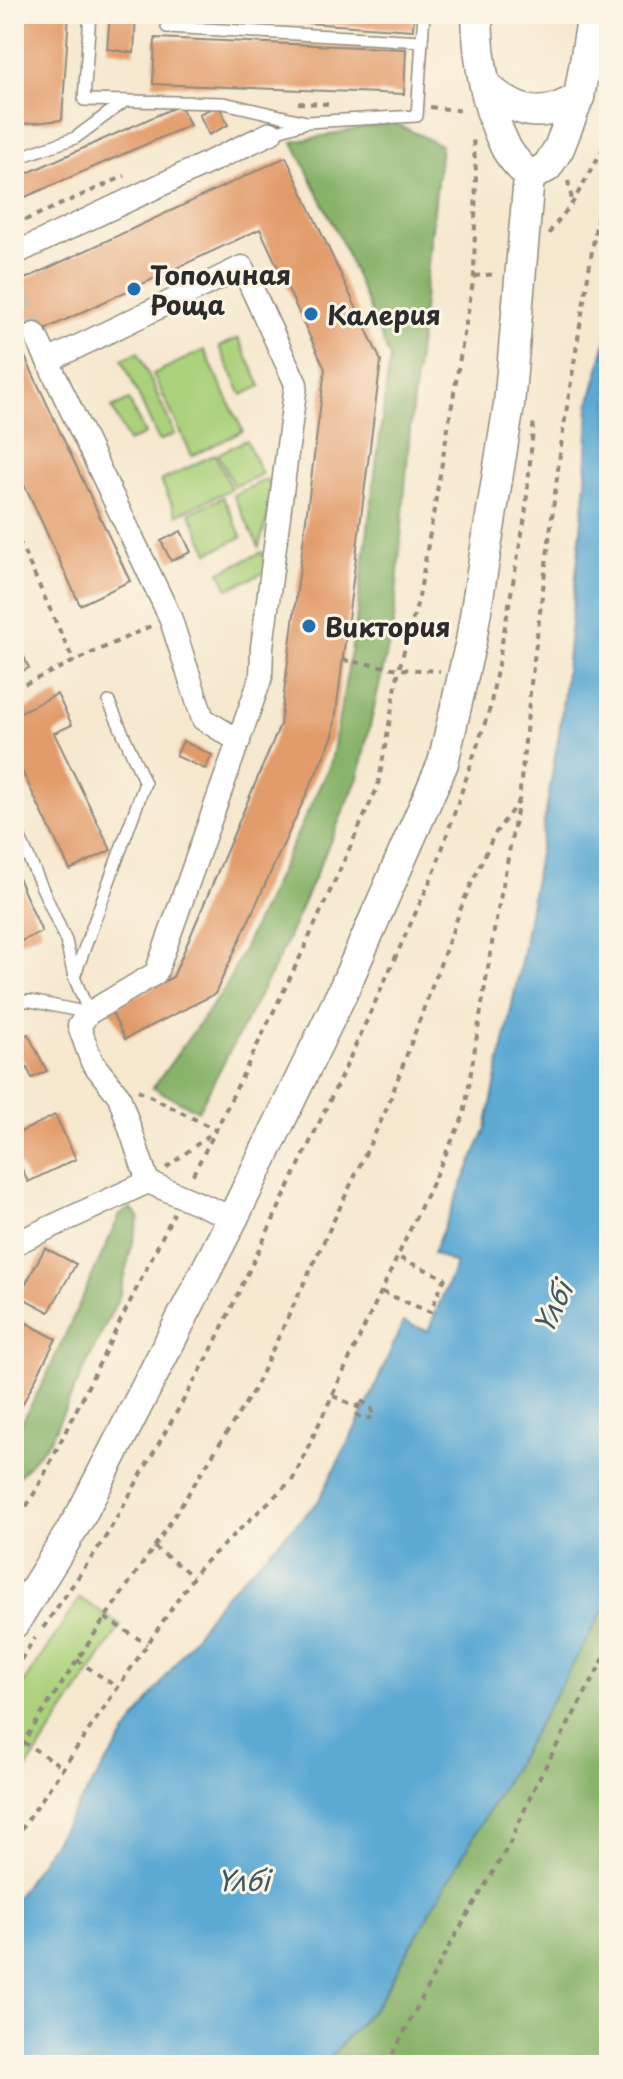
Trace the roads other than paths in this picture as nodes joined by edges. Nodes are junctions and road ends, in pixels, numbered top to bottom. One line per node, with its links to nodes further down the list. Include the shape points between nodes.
1 (90, 14): 9 (lane, via 84,100)
2 (424, 14): 6 (lane)
3 (477, 14): 7 (main road)
4 (593, 14): 8 (main road)
5 (167, 27): 6 (lane)
6 (422, 41): 10 (lane, via 417,116)
7 (485, 85): 8 (main road, via 514,107 531,112 564,107); 13 (main road, via 506,149)
8 (579, 97): 13 (main road, via 553,158)
9 (126, 101): 10 (lane, via 224,103); 12 (lane, via 75,138)
10 (307, 122): 11 (lane)
11 (271, 133): 14 (street)
12 (14, 159)
13 (529, 177): 24 (main road, via 509,405 464,674 443,763 342,993)
14 (14, 254)
15 (35, 334): 16 (street)
16 (48, 361): 18 (street, via 170,617 203,719); 18 (street, via 242,267 296,384 261,677)
17 (109, 702): 20 (lane, via 145,783)
18 (239, 741): 22 (street, via 156,973)
19 (14, 825): 20 (lane, via 66,941)
20 (74, 977): 22 (lane)
21 (14, 1001): 22 (lane)
22 (89, 1013): 23 (street, via 79,1026 92,1062 119,1096)
23 (148, 1182): 24 (street); 25 (street)
24 (233, 1218): 26 (main road, via 81,1515)
25 (14, 1244)
26 (14, 1623)

